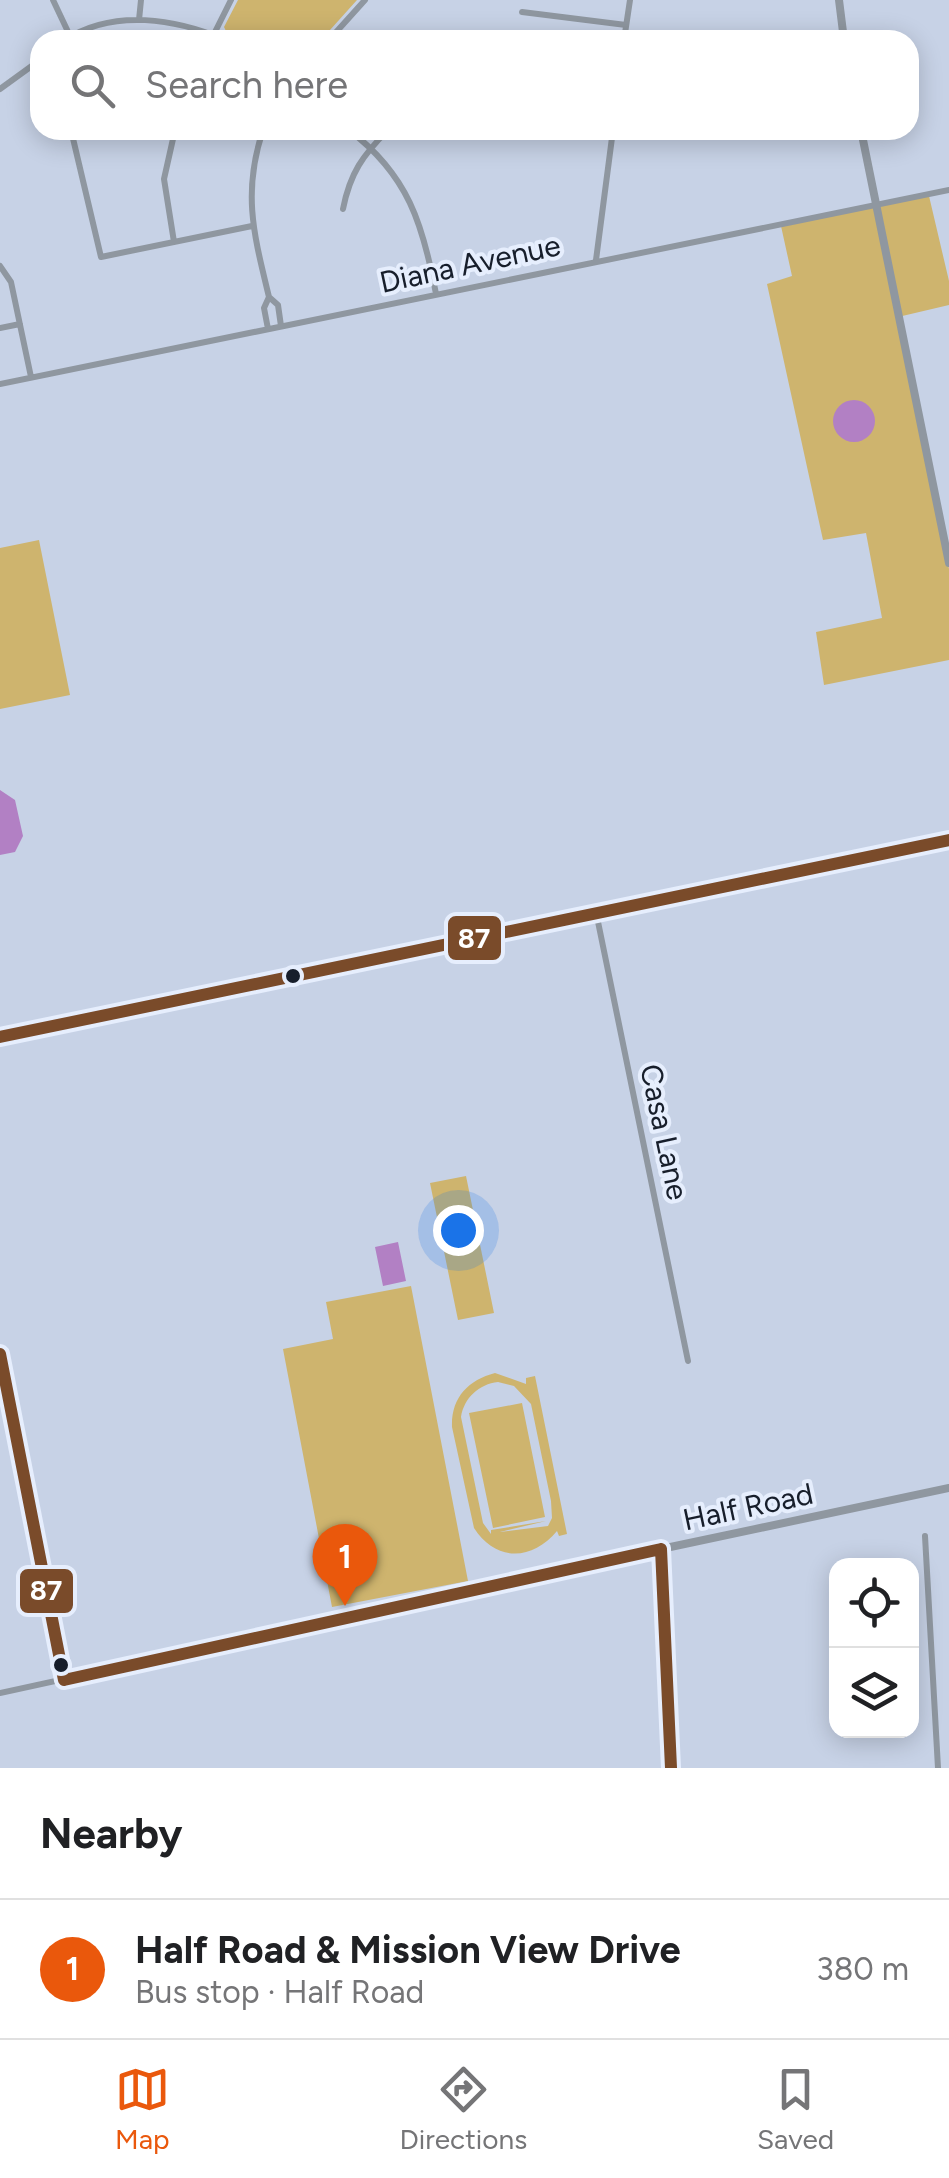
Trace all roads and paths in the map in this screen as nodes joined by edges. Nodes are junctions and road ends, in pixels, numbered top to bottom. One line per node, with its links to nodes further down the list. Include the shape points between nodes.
1 (53, 0): 10 (street)
2 (141, 0): 8 (street)
3 (231, 0): 13 (street)
4 (365, 0): 14 (street)
5 (630, 0): 9 (street)
6 (839, 0): 16 (street)
7 (522, 12): 9 (street)
8 (139, 20): 11 (street); 12 (street)
9 (626, 25): 15 (street)
10 (65, 30)
11 (91, 30)
12 (191, 30)
13 (216, 30)
14 (338, 30)
15 (625, 30)
16 (843, 30)
17 (30, 70): 18 (street)
18 (0, 90)
19 (73, 140): 31 (street, via 100,258)
20 (173, 140): 31 (street, via 164,179)
21 (260, 140): 30 (street, via 249,191)
22 (362, 140): 26 (street)
23 (379, 140): 26 (street)
24 (611, 140): 32 (street)
25 (864, 140): 28 (street)
26 (371, 148): 29 (street, via 352,173); 34 (street, via 416,211)
27 (949, 190): 28 (street, Diana Avenue)
28 (876, 205): 32 (street, Diana Avenue); 42 (street)
29 (343, 209)
30 (252, 226): 31 (street); 35 (street)
31 (174, 242)
32 (596, 260): 34 (street, Diana Avenue)
33 (0, 266): 36 (street)
34 (436, 294): 37 (street, Diana Avenue)
35 (269, 297): 37 (street, via 278,305); 39 (street)
36 (20, 324): 38 (street); 40 (street)
37 (281, 326): 39 (street, Diana Avenue)
38 (0, 328)
39 (268, 329): 40 (street, Diana Avenue)
40 (30, 378): 41 (street, Diana Avenue)
41 (0, 384)
42 (949, 563)
43 (949, 840): 44 (street)
44 (596, 912): 45 (street); 47 (street, Casa Lane)
45 (0, 1037)
46 (0, 1354): 51 (street)
47 (688, 1361)
48 (949, 1489): 50 (street, Half Road)
49 (925, 1536): 54 (street)
50 (661, 1549): 51 (street, Half Road); 53 (street)
51 (64, 1680): 52 (street, Half Road)
52 (0, 1693)
53 (671, 1768)
54 (938, 1768)

